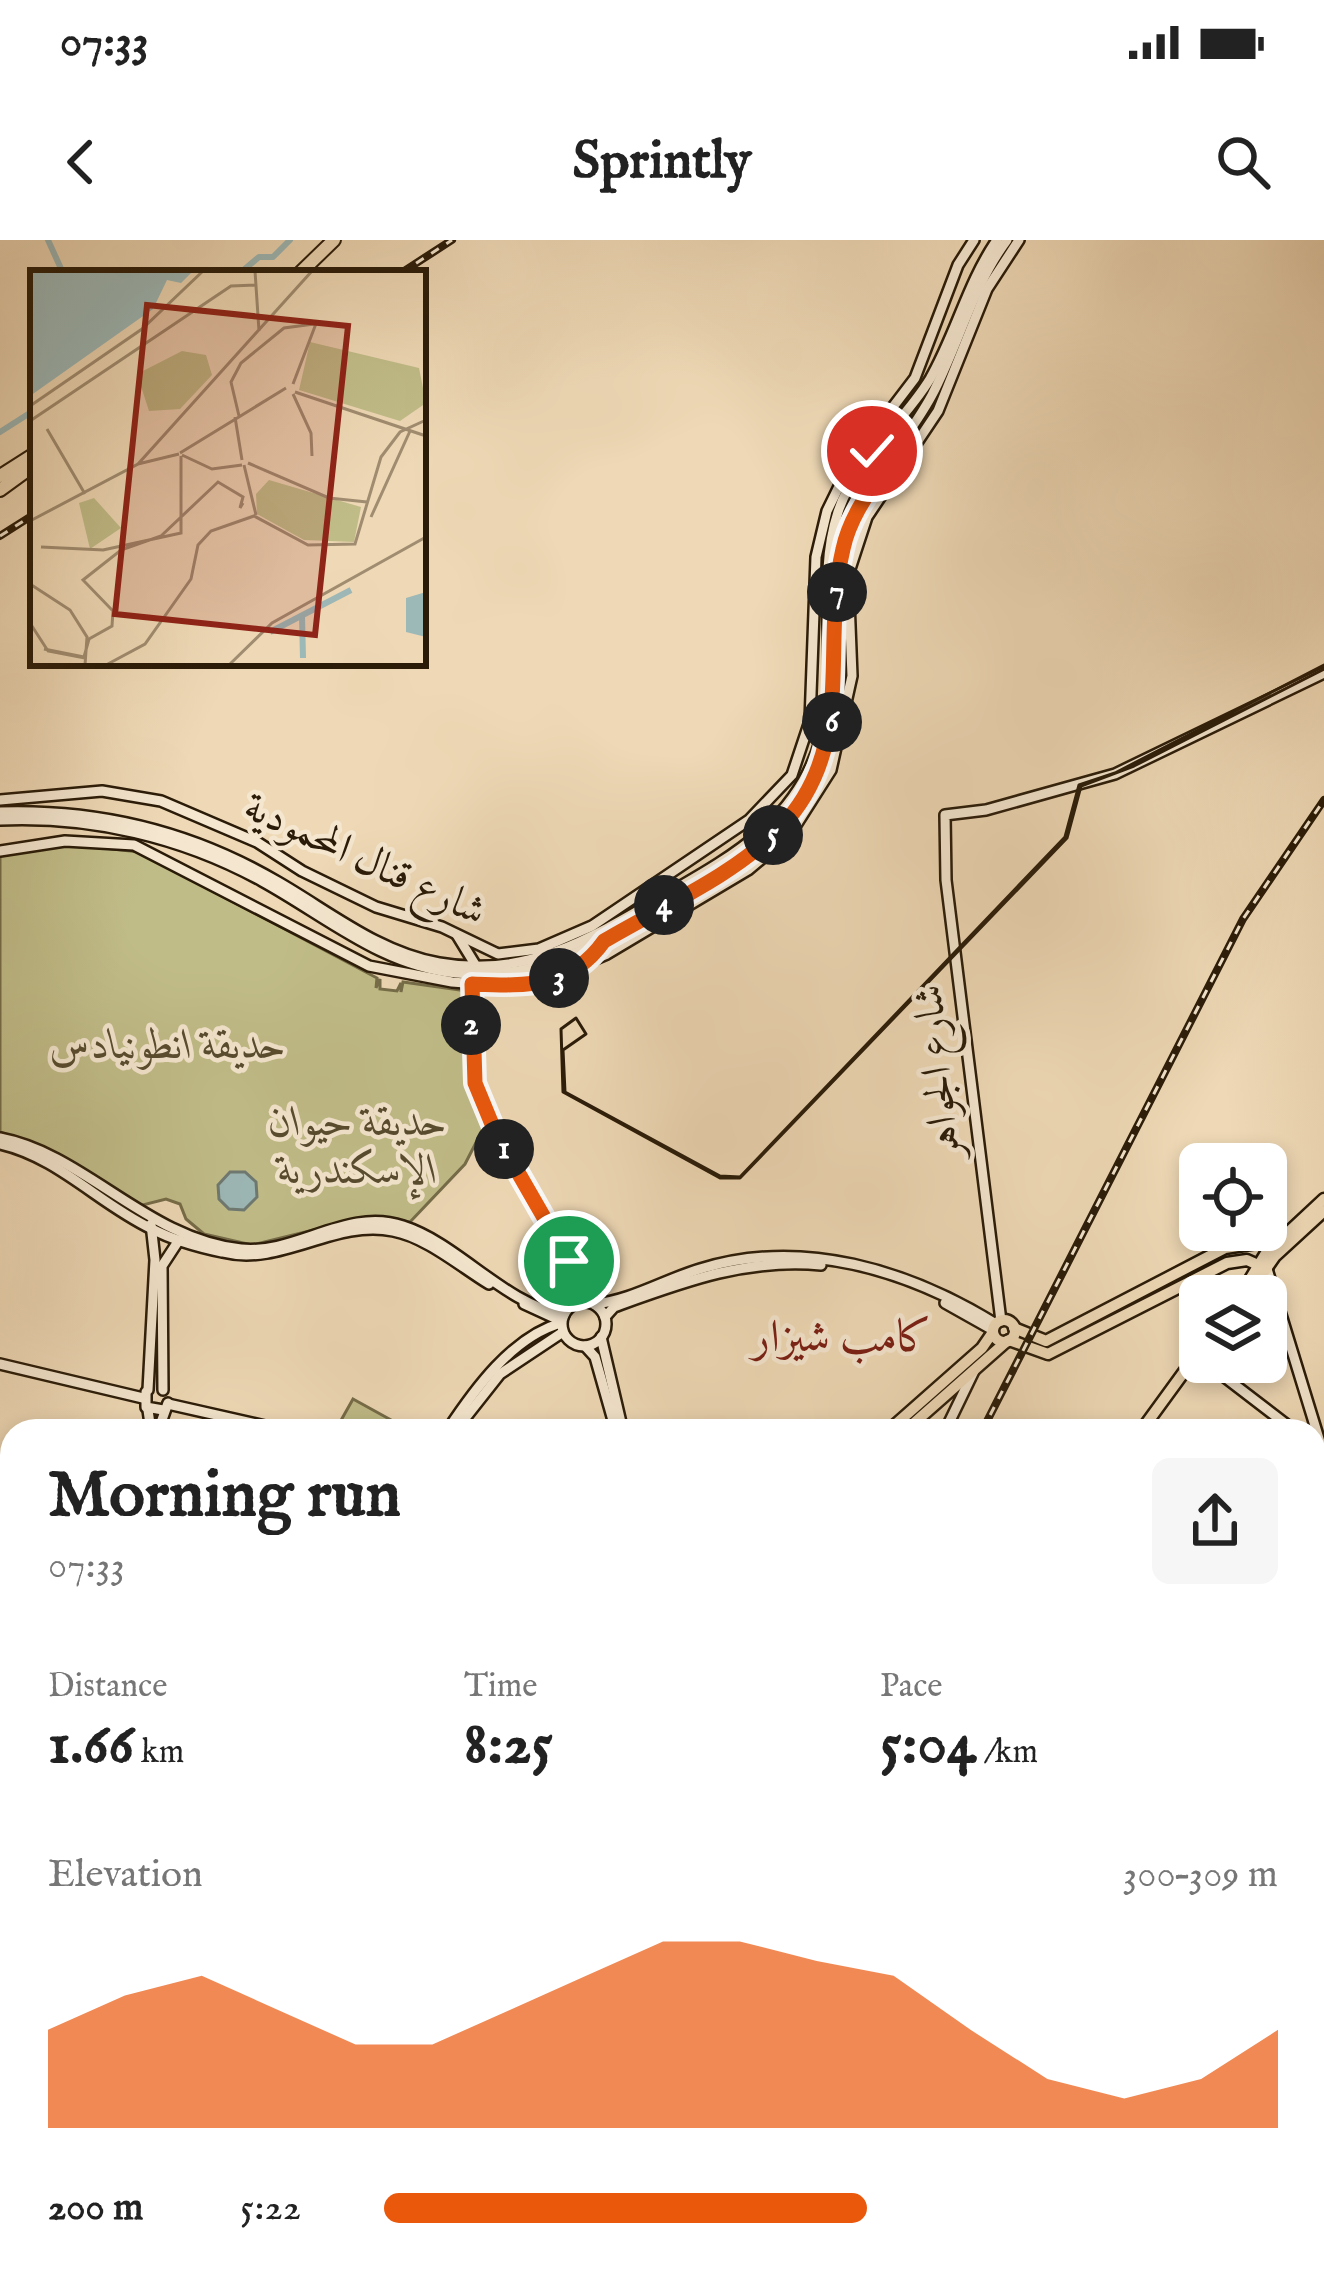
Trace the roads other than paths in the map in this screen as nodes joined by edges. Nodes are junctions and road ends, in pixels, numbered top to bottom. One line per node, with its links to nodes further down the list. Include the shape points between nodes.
1 (334, 240): 7 (highway)
2 (344, 240): 8 (highway)
3 (974, 240): 9 (main road, شارع قنال المحمودية)
4 (997, 240): 10 (main road)
5 (1007, 240): 12 (main road)
6 (1019, 240): 11 (main road, شارع قنال المحمودية)
7 (303, 270)
8 (315, 270)
9 (951, 282): 10 (main road); 24 (main road, شارع قنال المحمودية, via 915,378 851,462 827,511 816,557)
10 (967, 291): 13 (main road, via 931,376)
11 (970, 331): 12 (main road); 22 (main road, شارع قنال المحمودية, via 938,411 870,511 848,575)
12 (951, 355): 15 (main road)
13 (872, 451): 15 (main road); 17 (main road)
14 (30, 457): 18 (highway)
15 (890, 461): 19 (main road)
16 (30, 468): 20 (highway)
17 (859, 468): 19 (main road, via 873,468); 23 (main road, via 833,530)
18 (0, 476)
19 (877, 480): 21 (main road, via 846,537)
20 (0, 490)
21 (837, 599): 22 (main road); 36 (main road, via 832,727 800,803 752,853)
22 (849, 613): 39 (main road, شارع قنال المحمودية, via 852,681 834,763 795,828 748,870)
23 (829, 615): 24 (main road); 26 (main road, via 823,730)
24 (814, 646): 27 (main road, شارع قنال المحمودية, via 806,739)
25 (1321, 672): 60 (main road, شارع الجواهر, via 1115,774 945,815)
26 (794, 797): 27 (main road); 38 (main road, via 740,851)
27 (773, 800): 34 (main road, شارع قنال المحمودية)
28 (0, 813): 29 (main road, شارع قنال المحمودية, via 83,792 132,794); 31 (main road, via 75,814 158,830); 37 (main road, via 160,838 226,863)
29 (237, 832): 31 (main road); 32 (main road, شارع قنال المحمودية)
30 (0, 851): 41 (main road, شارع قنال المحمودية, via 40,842 134,844)
31 (227, 855): 33 (main road)
32 (324, 882): 33 (main road); 35 (main road, شارع قنال المحمودية)
33 (312, 903): 40 (main road, via 394,950)
34 (583, 931): 35 (main road, شارع قنال المحمودية, via 505,955); 38 (main road)
35 (456, 934): 40 (main road)
36 (604, 941): 37 (main road, via 538,968 482,975 425,968); 39 (main road)
37 (361, 942): 41 (main road)
38 (565, 951): 40 (main road)
39 (588, 964): 42 (main road, شارع قنال المحمودية, via 534,987)
40 (476, 966)
41 (378, 969): 42 (main road, شارع قنال المحمودية)
42 (472, 984): 57 (main road, via 475,1083)
43 (0, 1141): 46 (main road, via 47,1154)
44 (1324, 1199): 47 (main road)
45 (1324, 1211): 54 (main road)
46 (151, 1224): 48 (main road); 52 (main road)
47 (1287, 1231)
48 (182, 1236): 52 (main road); 59 (main road, via 258,1250 344,1226 404,1226)
49 (1220, 1251): 61 (main road, via 1048,1340)
50 (1233, 1251): 53 (main road)
51 (1271, 1251): 54 (main road)
52 (160, 1253): 69 (main road); 70 (main road)
53 (1229, 1263): 54 (main road); 61 (main road, via 1052,1353)
54 (1263, 1266): 56 (main road); 85 (main road)
55 (887, 1275): 57 (main road, via 811,1258 746,1259); 58 (main road, via 810,1264 737,1267); 60 (main road)
56 (1257, 1275)
57 (588, 1303): 58 (main road); 59 (main road)
58 (604, 1317): 62 (main road)
59 (562, 1323): 63 (main road); 76 (main road, via 510,1355)
60 (996, 1327): 61 (main road); 61 (main road); 79 (main road)
61 (1010, 1336): 65 (main road)
62 (601, 1337): 63 (main road); 78 (main road)
63 (585, 1346): 77 (main road)
64 (0, 1364): 70 (main road)
65 (975, 1370): 80 (main road); 81 (main road)
66 (1179, 1380): 82 (main road)
67 (1184, 1383): 83 (main road)
68 (1232, 1383): 84 (main road)
69 (163, 1390): 70 (main road); 71 (main road)
70 (146, 1394): 72 (main road)
71 (165, 1407): 72 (main road); 74 (main road); 75 (main road)
72 (148, 1410): 73 (main road)
73 (151, 1419)
74 (160, 1419)
75 (226, 1419)
76 (459, 1419)
77 (615, 1419)
78 (617, 1419)
79 (900, 1419)
80 (918, 1419)
81 (950, 1419)
82 (1152, 1419)
83 (1154, 1419)
84 (1279, 1419)
85 (1312, 1419)

